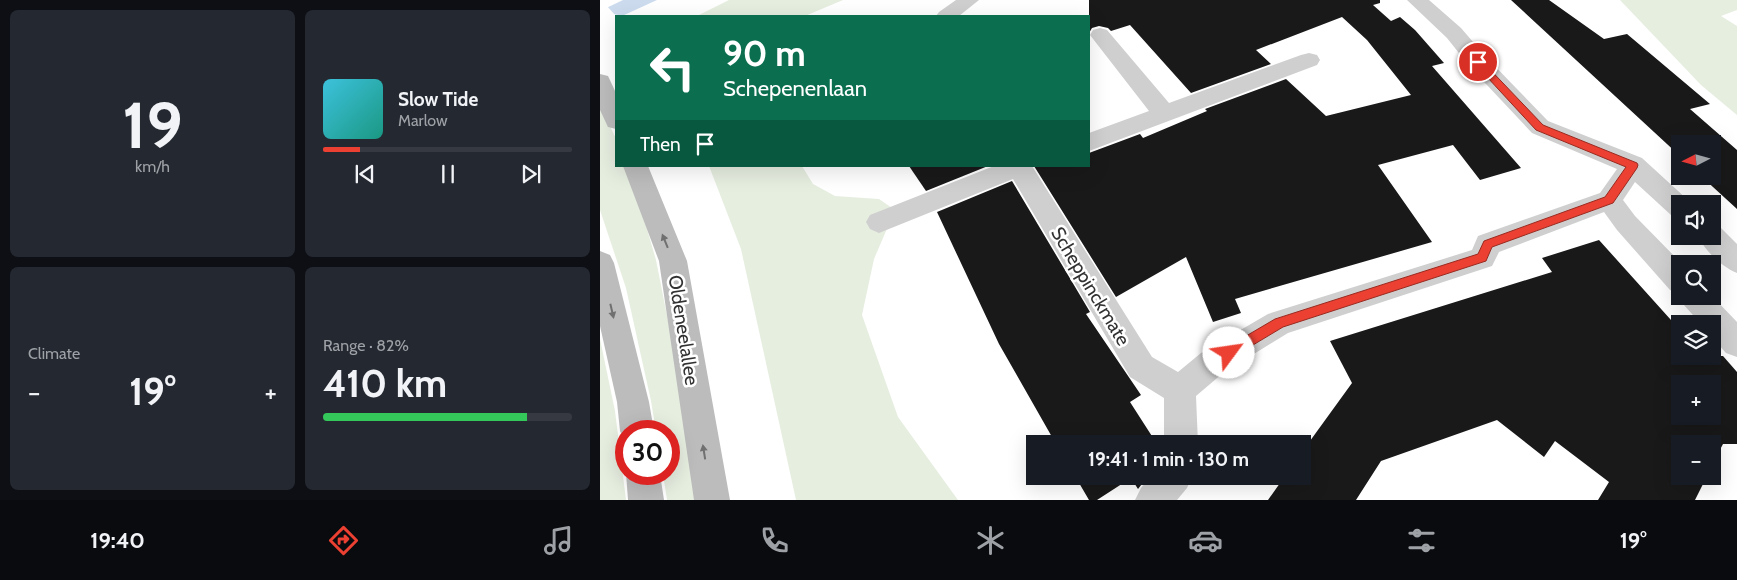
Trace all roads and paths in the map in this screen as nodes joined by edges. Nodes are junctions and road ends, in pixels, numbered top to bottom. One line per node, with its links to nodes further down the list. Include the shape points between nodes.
1 (968, 0): 3 (street)
2 (1417, 0): 10 (street, via 1454,32 1540,127)
3 (947, 15)
4 (1100, 35): 7 (street)
5 (1309, 60): 7 (street)
6 (600, 81): 8 (main road)
7 (1165, 114): 9 (street)
8 (615, 118)
9 (1090, 142)
10 (1633, 165): 14 (street); 15 (street)
11 (634, 167): 29 (main road, Oldeneelallee, one-way to 11, via 673,260)
12 (1016, 167): 16 (street)
13 (1020, 167): 23 (street, Scheppinckmate, via 1141,367)
14 (1609, 200): 20 (street); 23 (street, via 1488,244 1482,258 1279,323 1212,364)
15 (1671, 200)
16 (878, 222)
17 (1720, 245): 18 (street)
18 (1737, 261)
19 (600, 264): 24 (main road, one-way to 24)
20 (1671, 271)
21 (1702, 305): 22 (street)
22 (1737, 343)
23 (1180, 390): 25 (street)
24 (635, 420)
25 (1181, 435)
26 (644, 485): 28 (main road)
27 (1167, 485): 30 (street)
28 (646, 500)
29 (712, 500)
30 (1153, 500)

